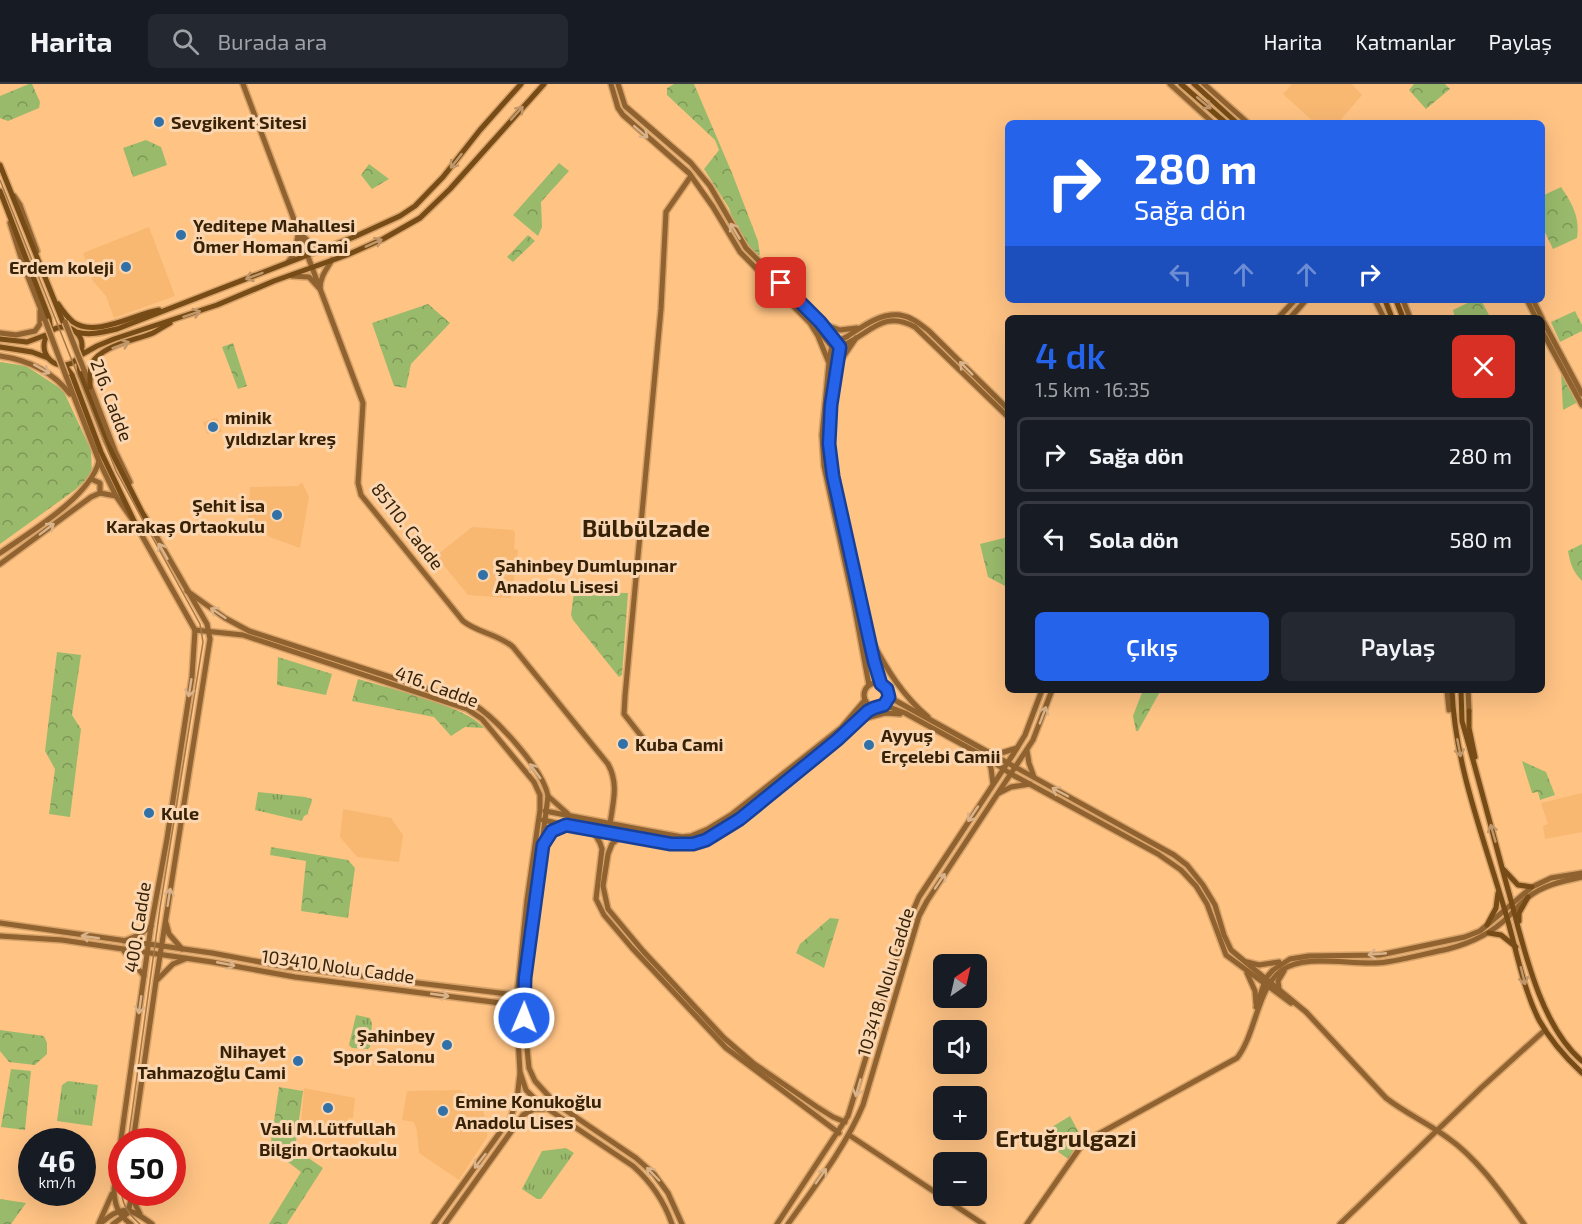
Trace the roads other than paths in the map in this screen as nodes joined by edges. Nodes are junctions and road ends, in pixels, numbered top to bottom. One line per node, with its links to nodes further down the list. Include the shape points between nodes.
1 (243, 84): 18 (main road, 85110. Cadde)
2 (521, 84): 19 (main road, one-way to 19, via 415,206)
3 (544, 84): 21 (main road, one-way to 3, via 420,218)
4 (610, 84): 15 (main road, one-way to 15, via 623,115)
5 (618, 84): 34 (main road, one-way to 5, via 746,248 710,186 691,163 625,106)
6 (1170, 84): 10 (main road)
7 (1181, 84): 11 (main road, one-way to 11)
8 (1194, 84): 12 (main road)
9 (1204, 84): 13 (main road)
10 (1210, 120)
11 (1223, 120)
12 (1234, 120)
13 (1245, 120)
14 (0, 165): 16 (main road, 216. Cadde)
15 (691, 176): 35 (main road, via 740,252); 90 (main road, via 666,212 661,309 625,696 624,714)
16 (11, 191): 28 (main road, 216. Cadde); 37 (main road)
17 (1, 194): 29 (main road, 216. Cadde); 41 (main road, via 49,318)
18 (298, 231): 19 (main road, via 315,246); 20 (main road, 85110. Cadde); 22 (main road, via 296,253)
19 (331, 246): 20 (main road)
20 (307, 255): 22 (main road); 23 (main road, 85110. Cadde)
21 (332, 260): 23 (main road); 25 (main road, via 323,273)
22 (287, 263): 30 (main road, one-way to 30)
23 (312, 267): 24 (main road); 25 (main road, 85110. Cadde)
24 (287, 276): 25 (main road, via 309,277); 33 (main road, one-way to 24)
25 (320, 289): 109 (main road, 85110. Cadde, via 363,403 358,483 361,495 463,621 513,646 608,764 616,787)
26 (1291, 303): 31 (main road)
27 (1303, 303): 32 (main road)
28 (58, 304): 30 (main road, via 73,322 90,328); 37 (main road, 216. Cadde)
29 (40, 306): 40 (main road, via 40,324 35,332); 56 (main road, 216. Cadde, bridge)
30 (169, 308): 39 (main road, via 102,333)
31 (1281, 315)
32 (1293, 315)
33 (173, 320): 49 (main road, via 114,339); 54 (main road, one-way to 33, via 91,367 101,354 156,332)
34 (820, 322): 38 (main road, via 840,330); 45 (main road)
35 (810, 323): 47 (main road); 51 (main road)
36 (1545, 324): 55 (main road)
37 (65, 325): 39 (main road); 41 (main road); 54 (main road, 216. Cadde, bridge)
38 (862, 327): 45 (main road); 58 (main road, one-way to 38, via 915,320 886,316)
39 (76, 332): 49 (main road, via 82,341)
40 (0, 333)
41 (49, 333): 44 (main road, via 27,342); 50 (main road, via 44,348)
42 (861, 334): 45 (main road); 53 (main road); 59 (main road, via 889,321 908,323)
43 (1545, 337): 57 (main road)
44 (0, 339)
45 (838, 345): 47 (main road); 53 (main road)
46 (0, 347): 50 (main road)
47 (832, 348): 51 (main road)
48 (0, 356): 56 (main road, one-way to 56, via 43,369)
49 (79, 357): 52 (main road, via 71,364); 64 (main road, via 80,374 103,434)
50 (48, 358): 52 (main road)
51 (829, 363): 75 (main road, via 822,435 825,466)
52 (60, 365): 65 (main road, via 72,375 101,452)
53 (837, 367): 72 (main road, via 829,444)
54 (90, 387): 64 (main road, 216. Cadde)
55 (1582, 394)
56 (74, 398): 60 (main road, 216. Cadde)
57 (1582, 405)
58 (1005, 406)
59 (1005, 414)
60 (99, 461): 61 (main road); 63 (main road, 216. Cadde)
61 (91, 479): 62 (main road, via 100,483); 66 (main road, via 49,518)
62 (100, 493): 63 (main road); 67 (main road, one-way to 62)
63 (116, 496): 65 (main road, 216. Cadde)
64 (145, 519): 68 (main road, 216. Cadde, one-way to 64)
65 (136, 525): 69 (main road, 216. Cadde)
66 (0, 553)
67 (0, 564)
68 (187, 591): 70 (main road, 216. Cadde); 103 (main road, one-way to 68, via 539,776 504,730 472,704 249,631)
69 (195, 630): 70 (main road, 416. Cadde); 128 (main road, 400. Cadde, one-way to 128, via 192,677)
70 (208, 631): 71 (main road, 416. Cadde); 73 (main road, 216. Cadde)
71 (226, 632): 73 (main road); 104 (main road, 416. Cadde, via 482,718 534,782 540,795)
72 (868, 632): 74 (main road); 89 (main road, via 894,681)
73 (209, 641): 124 (main road, 400. Cadde, one-way to 73)
74 (881, 684): 75 (main road); 82 (main road)
75 (868, 685): 83 (main road)
76 (1041, 693): 91 (main road)
77 (1051, 693): 92 (main road, 103418 Nolu Cadde, one-way to 77)
78 (1447, 693): 88 (main road)
79 (1452, 693): 88 (main road)
80 (1461, 693): 97 (main road, via 1462,722)
81 (1468, 693): 97 (main road)
82 (889, 697): 84 (main road); 89 (main road)
83 (865, 700): 85 (main road); 109 (main road, via 841,728 708,830 682,837)
84 (884, 705): 85 (main road); 86 (main road)
85 (874, 708): 87 (main road)
86 (910, 716): 87 (main road, via 885,713); 93 (main road)
87 (856, 722): 112 (main road, via 713,837 693,844 671,844)
88 (1454, 723): 119 (main road, one-way to 119, via 1462,765)
89 (936, 724): 93 (main road, via 968,739)
90 (649, 746)
91 (1017, 748): 93 (main road); 94 (main road)
92 (1028, 749): 95 (main road, 103418 Nolu Cadde); 99 (main road)
93 (987, 755): 94 (main road); 96 (main road); 100 (main road)
94 (1008, 763): 95 (main road); 96 (main road)
95 (1016, 767): 98 (main road, 103418 Nolu Cadde); 99 (main road)
96 (1003, 770): 98 (main road); 100 (main road)
97 (1477, 773): 116 (main road, one-way to 97)
98 (1011, 774): 101 (main road); 102 (main road, 103418 Nolu Cadde)
99 (1034, 778): 140 (main road, one-way to 99, via 1227,944 1215,904 1187,865)
100 (993, 784): 161 (main road, one-way to 161, via 912,910)
101 (1030, 784): 102 (main road); 142 (main road, via 1181,870 1207,904 1226,955)
102 (998, 794): 166 (main road, 103418 Nolu Cadde, one-way to 102, via 863,1105 919,916)
103 (548, 796): 105 (main road); 106 (main road)
104 (540, 810): 105 (main road); 107 (main road, 416. Cadde)
105 (548, 811): 106 (main road); 108 (main road)
106 (570, 815): 109 (main road)
107 (539, 819): 108 (main road); 148 (main road, 416. Cadde)
108 (546, 820): 110 (main road); 115 (main road)
109 (610, 824)
110 (566, 825): 111 (main road); 115 (main road, via 552,831)
111 (594, 831): 112 (main road); 113 (main road)
112 (621, 836): 114 (main road)
113 (600, 843): 114 (main road); 165 (main road, via 596,899 611,923 726,1048)
114 (612, 844): 161 (main road, via 604,899 643,951 724,1038 753,1063)
115 (543, 845): 149 (main road)
116 (1502, 868): 118 (main road, via 1518,885); 121 (main road)
117 (1582, 875): 118 (main road, via 1551,878); 120 (main road)
118 (1532, 887): 121 (main road)
119 (1499, 888): 122 (main road); 126 (main road, via 1496,908)
120 (1528, 897): 121 (main road); 127 (main road, via 1519,913)
121 (1513, 907): 122 (main road); 123 (main road); 127 (main road)
122 (1505, 910): 123 (main road); 126 (main road)
123 (1507, 917): 129 (main road); 134 (main road)
124 (165, 918): 133 (main road, 400. Cadde); 135 (main road, via 169,934)
125 (0, 923): 131 (main road, one-way to 125)
126 (1487, 925): 141 (main road, one-way to 141, via 1474,934 1397,952 1309,956)
127 (1518, 925): 157 (main road, via 1552,1023)
128 (151, 926): 131 (main road); 132 (main road, 400. Cadde)
129 (1489, 933): 134 (main road, via 1501,935); 141 (main road, via 1450,948 1384,963)
130 (0, 936): 136 (main road, 103410 Nolu Cadde, via 62,940)
131 (123, 941): 132 (main road)
132 (148, 945): 133 (main road); 137 (main road, 400. Cadde)
133 (161, 946): 135 (main road); 138 (main road, 400. Cadde)
134 (1516, 947): 156 (main road, one-way to 156, via 1528,994)
135 (182, 949): 147 (main road, via 287,967)
136 (122, 950): 137 (main road, 103410 Nolu Cadde); 143 (main road)
137 (147, 953): 138 (main road, 103410 Nolu Cadde); 143 (main road, 400. Cadde)
138 (160, 955): 139 (main road, 103410 Nolu Cadde); 144 (main road, 400. Cadde)
139 (188, 958): 144 (main road, via 173,964); 150 (main road, 103410 Nolu Cadde, one-way to 150, via 295,977)
140 (1243, 961): 141 (main road, via 1259,965); 145 (main road)
141 (1291, 962): 145 (main road); 146 (main road, via 1280,977)
142 (1246, 972): 145 (main road); 153 (main road)
143 (144, 977): 162 (main road, 400. Cadde, one-way to 162)
144 (156, 981): 163 (main road, 400. Cadde)
145 (1268, 983): 146 (main road); 153 (main road); 154 (main road); 155 (main road)
146 (1279, 989): 154 (main road)
147 (488, 992): 148 (main road); 150 (main road)
148 (516, 995): 149 (main road); 151 (main road, 416. Cadde)
149 (525, 995): 152 (main road)
150 (486, 1001): 151 (main road, 103410 Nolu Cadde)
151 (516, 1005): 152 (main road, 103410 Nolu Cadde); 158 (main road, 416. Cadde)
152 (525, 1005): 182 (main road, one-way to 152, via 668,1193 647,1167 555,1103 535,1081 529,1068)
153 (1257, 1006): 155 (main road)
154 (1306, 1012): 164 (main road, via 1386,1098)
155 (1255, 1018): 186 (main road, via 1248,1042 1237,1058 1084,1142)
156 (1545, 1030): 159 (main road); 164 (main road)
157 (1582, 1061)
158 (520, 1072): 160 (main road, 416. Cadde, via 526,1090); 179 (main road, 416. Cadde, one-way to 179, via 511,1117)
159 (1582, 1072)
160 (546, 1109): 180 (main road, via 534,1109 523,1115); 181 (main road, 416. Cadde, via 644,1176)
161 (845, 1122): 165 (main road)
162 (123, 1128)
163 (136, 1128)
164 (1436, 1131): 187 (main road); 188 (main road, via 1476,1164)
165 (839, 1133): 183 (main road)
166 (849, 1135): 184 (main road, 103418 Nolu Cadde, one-way to 166); 185 (main road)
167 (108, 1203): 175 (main road)
168 (117, 1206): 171 (main road, 400. Cadde)
169 (130, 1206): 172 (main road)
170 (136, 1206): 173 (main road)
171 (118, 1210): 172 (main road); 174 (main road, 400. Cadde); 175 (main road)
172 (130, 1210): 173 (main road); 174 (main road)
173 (143, 1217): 178 (main road)
174 (123, 1218): 176 (main road); 177 (main road, 400. Cadde)
175 (99, 1224)
176 (113, 1224)
177 (130, 1224)
178 (153, 1224)
179 (434, 1224)
180 (445, 1224)
181 (672, 1224)
182 (682, 1224)
183 (777, 1224)
184 (788, 1224)
185 (983, 1224)
186 (1027, 1224)
187 (1340, 1224)
188 (1524, 1224)

